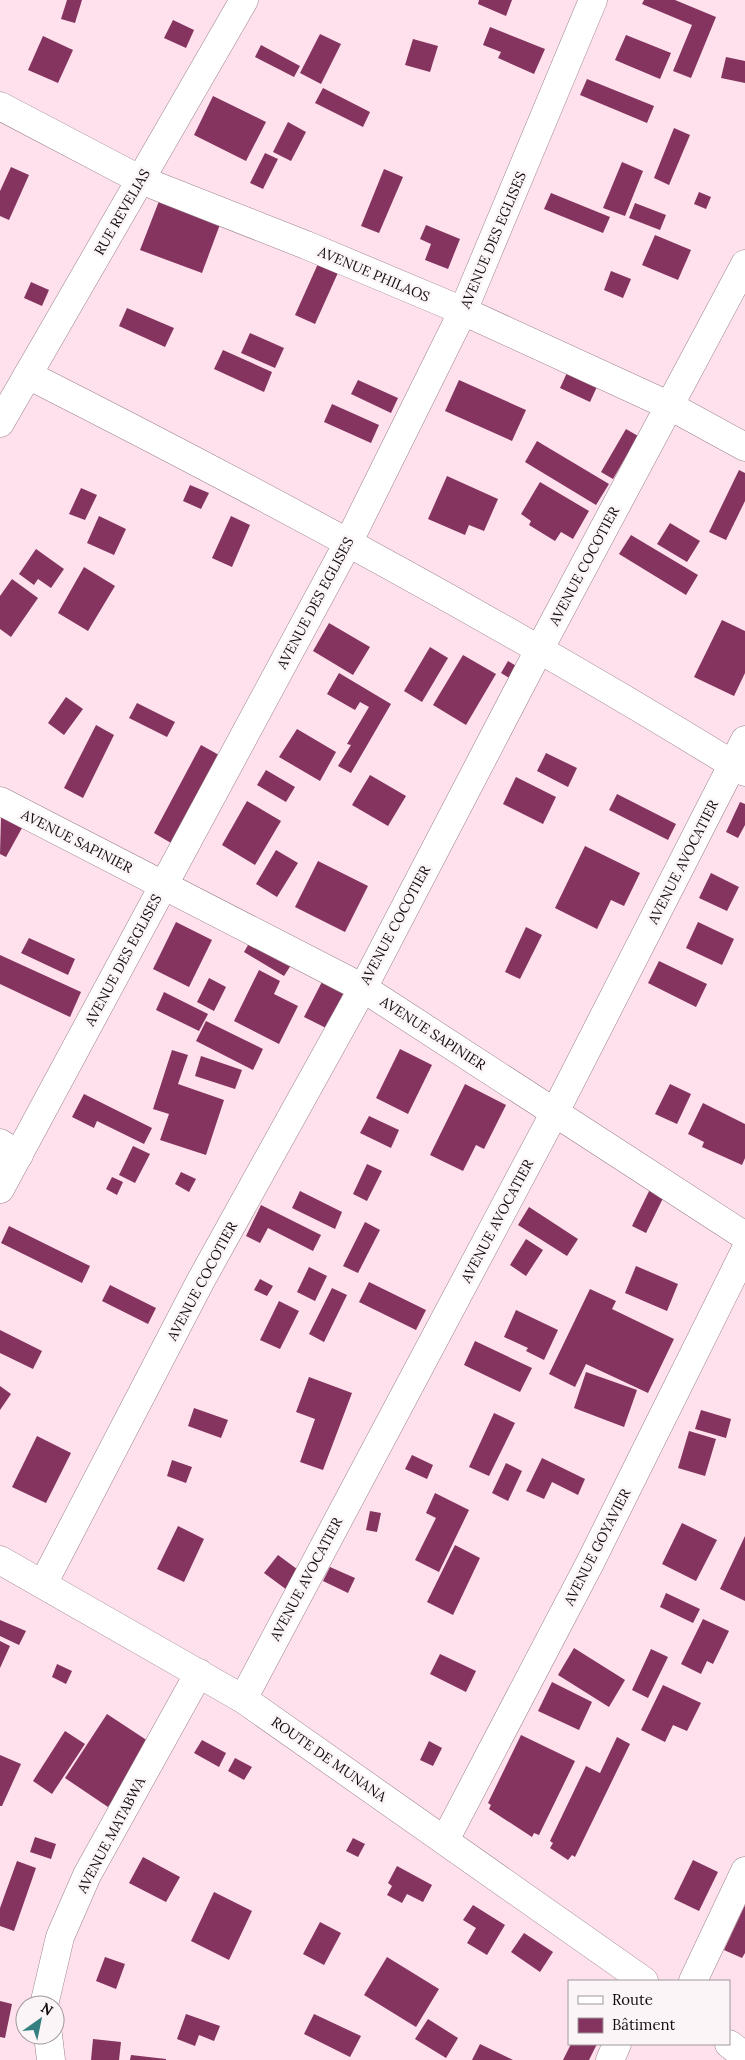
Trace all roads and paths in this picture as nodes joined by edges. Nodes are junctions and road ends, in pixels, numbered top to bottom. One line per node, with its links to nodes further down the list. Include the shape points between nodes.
1 (244, 0): 4 (street, RUE REVELIAS)
2 (593, 0): 6 (street, AVENUE DES EGLISES)
3 (0, 106): 4 (street, AVENUE PHILAOS)
4 (141, 180): 6 (street, AVENUE PHILAOS); 7 (street, RUE REVELIAS)
5 (745, 264): 8 (street, AVENUE COCOTIER)
6 (463, 311): 8 (street, AVENUE PHILAOS); 11 (street, AVENUE DES EGLISES)
7 (28, 375): 9 (street, RUE REVELIAS); 11 (street)
8 (670, 406): 10 (street, AVENUE PHILAOS); 12 (street, AVENUE COCOTIER)
9 (0, 423)
10 (745, 447)
11 (348, 543): 12 (street); 15 (street, AVENUE DES EGLISES)
12 (539, 650): 13 (street); 16 (street, AVENUE COCOTIER)
13 (741, 759): 17 (street, AVENUE AVOCATIER)
14 (0, 801): 15 (street, AVENUE SAPINIER)
15 (163, 886): 16 (street, AVENUE SAPINIER); 18 (street, AVENUE DES EGLISES)
16 (363, 988): 17 (street, AVENUE SAPINIER); 23 (street, AVENUE COCOTIER, via 200,1282)
17 (555, 1112): 20 (street, AVENUE SAPINIER); 25 (street, AVENUE AVOCATIER)
18 (10, 1149): 19 (street, AVENUE DES EGLISES)
19 (0, 1189)
20 (745, 1236)
21 (745, 1251): 26 (street, AVENUE GOYAVIER, via 590,1563)
22 (0, 1560): 23 (street, ROUTE DE MUNANA)
23 (43, 1584): 24 (street, ROUTE DE MUNANA)
24 (199, 1673): 25 (street, ROUTE DE MUNANA); 30 (street, AVENUE MATABWA, via 86,1875 60,1937)
25 (242, 1699): 26 (street, ROUTE DE MUNANA)
26 (445, 1840): 28 (street, ROUTE DE MUNANA)
27 (745, 1871): 29 (street)
28 (643, 1980)
29 (692, 1980)
30 (46, 1995)
31 (49, 2045): 35 (street)
32 (617, 2045): 36 (street)
33 (730, 2045): 34 (street)
34 (745, 2056)
35 (51, 2060)
36 (610, 2060)

